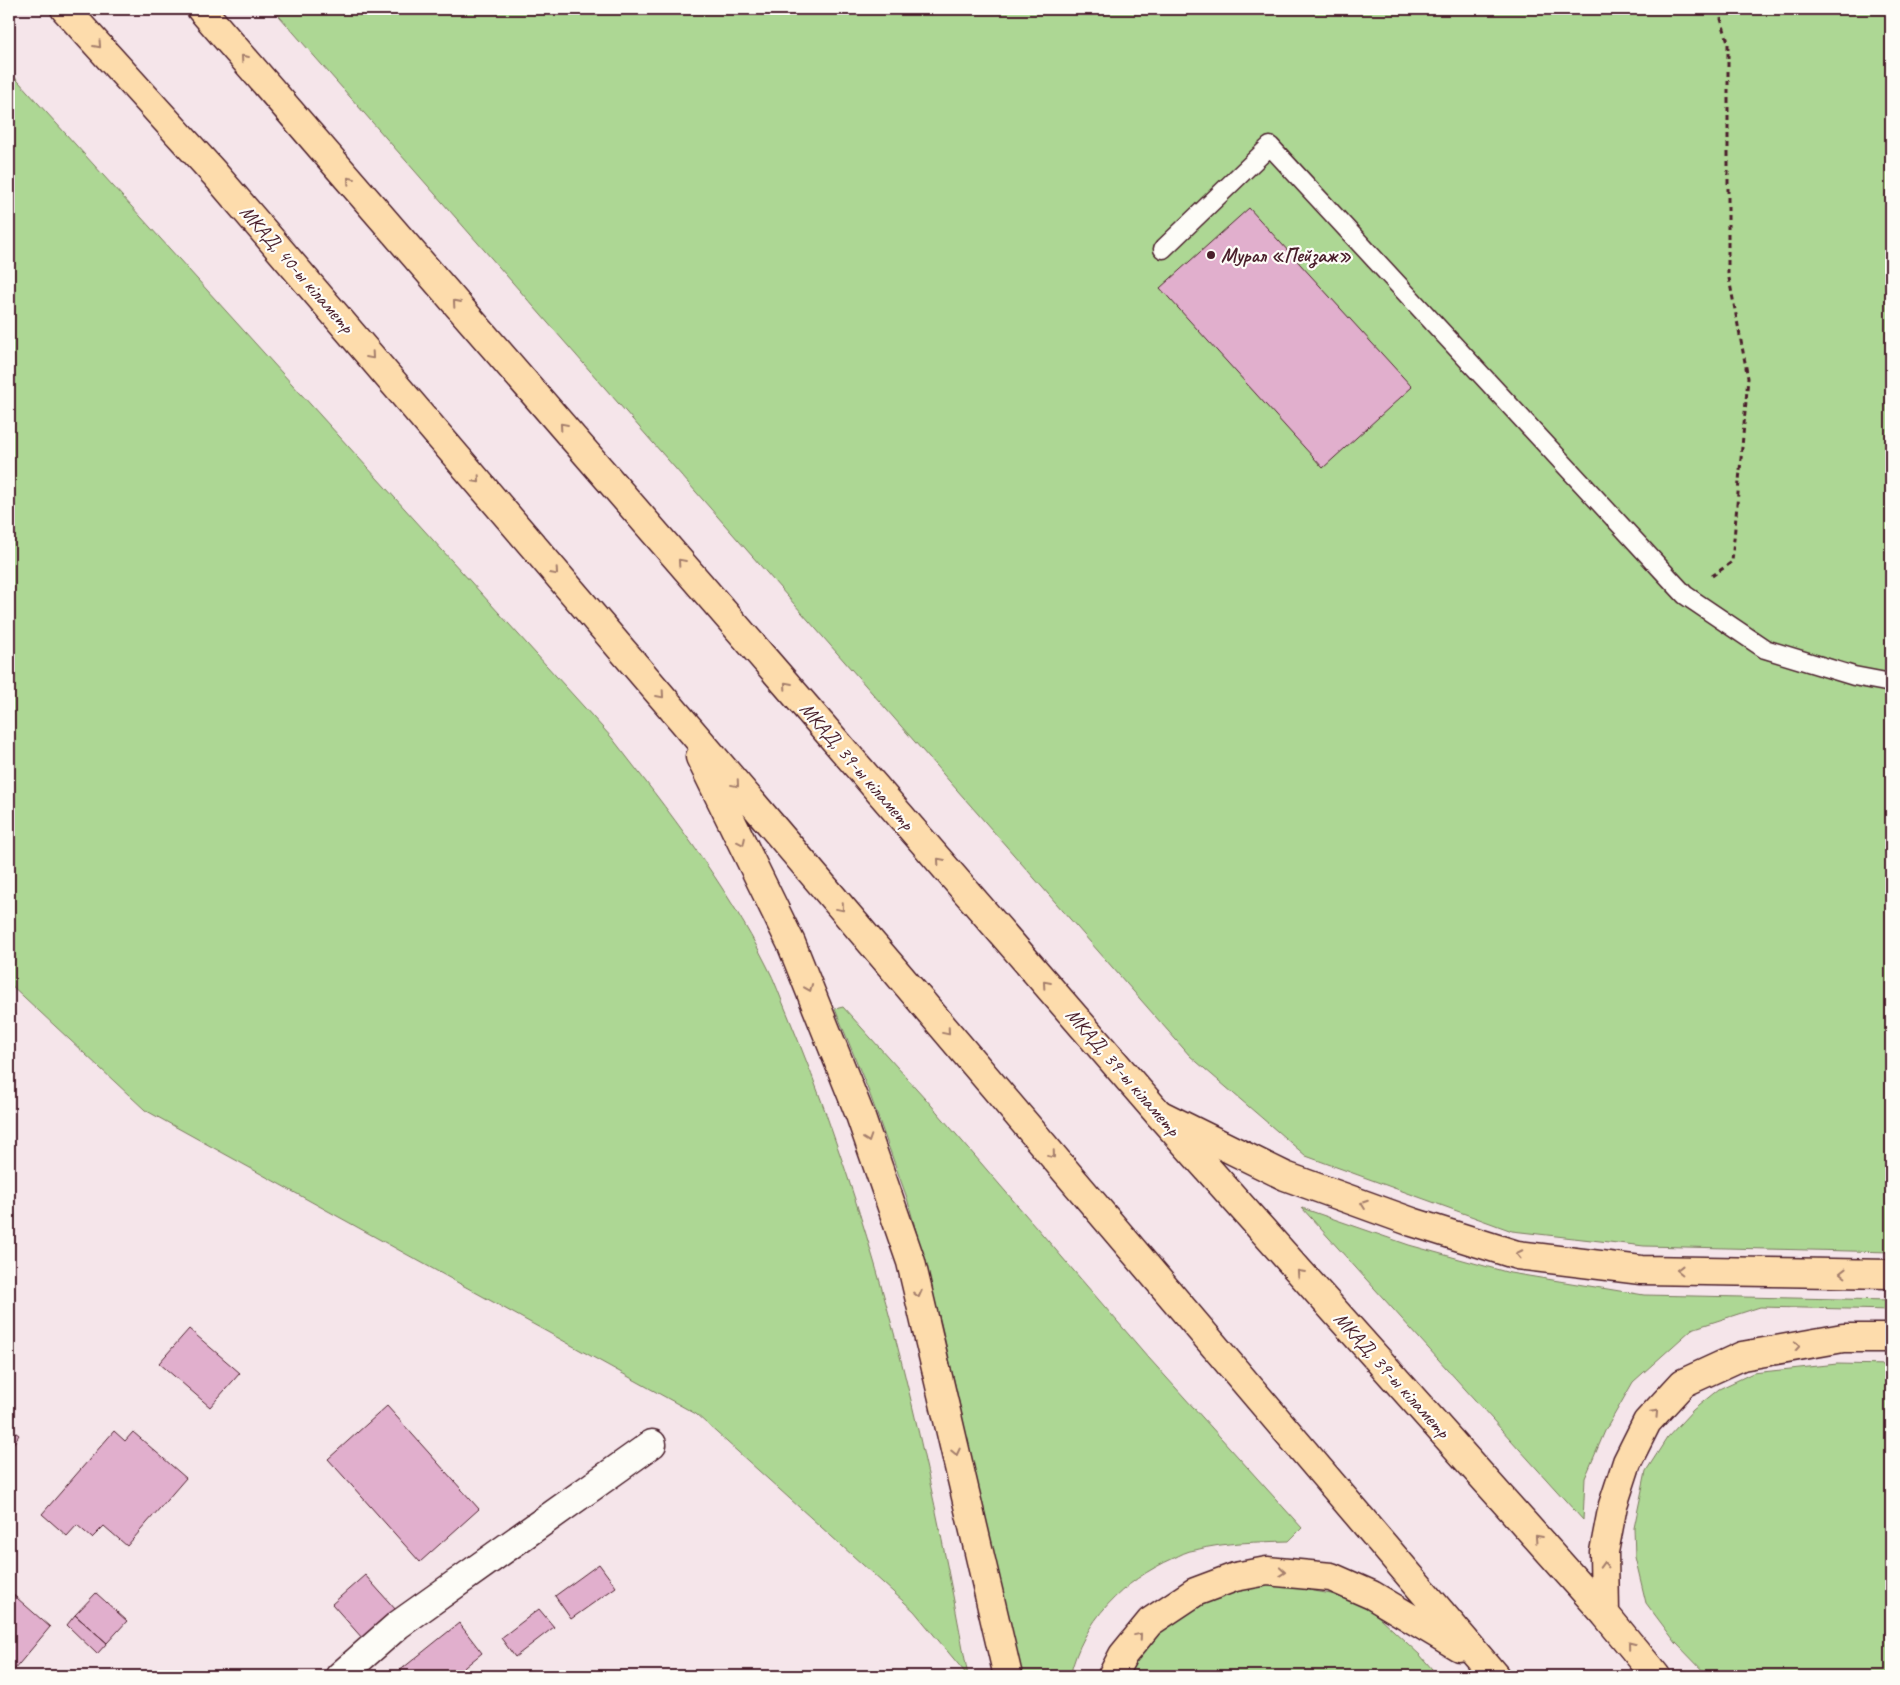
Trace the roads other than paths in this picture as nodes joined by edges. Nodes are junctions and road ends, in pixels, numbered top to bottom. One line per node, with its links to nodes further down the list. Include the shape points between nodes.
1 (65, 9): 5 (main road, МКАД, 40-ы кіламетр, one-way to 5, via 214,173)
2 (201, 9): 6 (main road, МКАД, 39-ы кіламетр, one-way to 2)
3 (1163, 249): 4 (lane, via 1270,146 1685,595 1765,649 1854,676)
4 (1891, 683)
5 (682, 720): 11 (main road, one-way to 11); 13 (main road, one-way to 13, via 791,943 860,1116 911,1262)
6 (1158, 1113): 7 (main road, one-way to 6, via 1641,1270 1517,1254 1412,1222 1285,1176); 10 (main road, МКАД, 39-ы кіламетр, one-way to 6)
7 (1891, 1274)
8 (1891, 1338): 10 (main road, one-way to 8, via 1604,1552 1613,1504 1627,1462 1647,1422 1683,1383 1742,1356 1842,1338)
9 (652, 1444): 12 (street, via 398,1625)
10 (1606, 1614): 15 (main road, МКАД, 39-ы кіламетр, one-way to 10)
11 (1487, 1668): 14 (main road, one-way to 11, via 1123,1655 1150,1622 1195,1592 1227,1580 1267,1571 1331,1577 1372,1595)
12 (340, 1676)
13 (1008, 1676)
14 (1112, 1676)
15 (1656, 1676)

